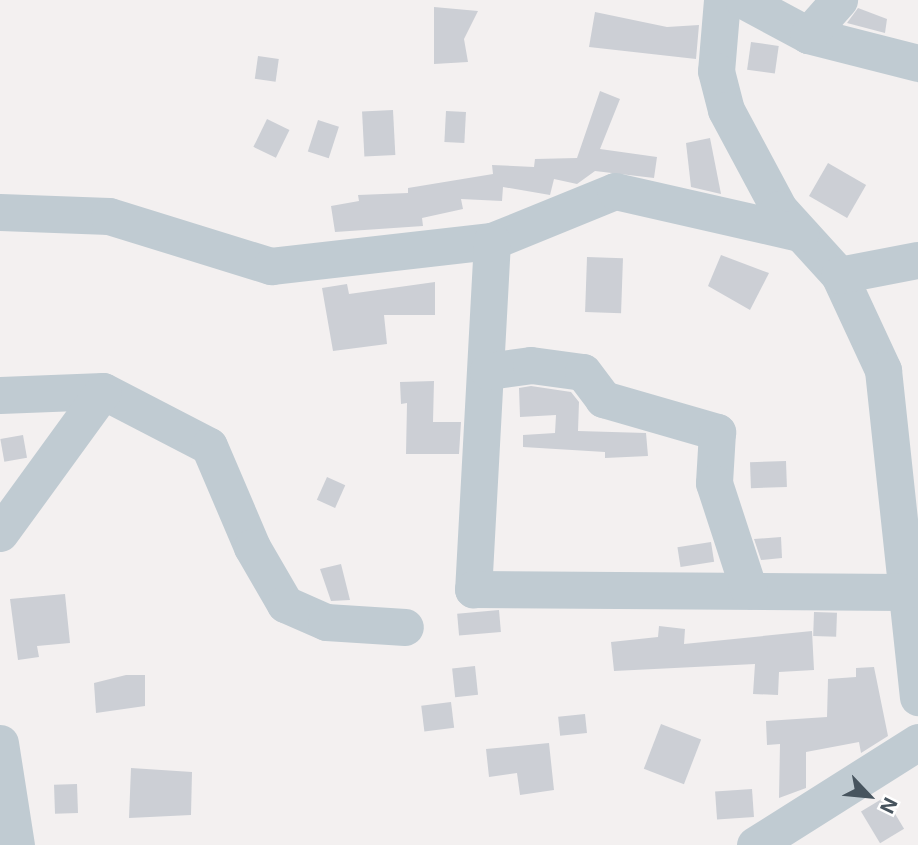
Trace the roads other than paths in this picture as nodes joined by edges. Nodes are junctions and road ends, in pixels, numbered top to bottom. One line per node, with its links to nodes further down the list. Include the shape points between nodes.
1 (722, 0): 7 (street, via 716,71 726,110 779,209)
2 (743, 0): 4 (street)
3 (839, 0): 4 (street)
4 (808, 35): 5 (street)
5 (918, 63)
6 (0, 212): 8 (street, via 109,216 271,266)
7 (800, 233): 8 (street, via 615,191); 10 (street)
8 (492, 241): 11 (street)
9 (918, 260): 10 (street)
10 (839, 275): 15 (street, via 883,370)
11 (488, 371): 16 (street, via 531,365 583,372 603,399 717,432 714,483); 16 (street, via 473,589)
12 (103, 391): 13 (street); 14 (street); 18 (street, via 209,446 252,547 285,604 326,622)
13 (0, 395)
14 (0, 533)
15 (909, 548): 17 (street)
16 (749, 590): 17 (street)
17 (903, 592): 19 (street)
18 (405, 627)
19 (918, 697)
20 (918, 742): 23 (street)
21 (0, 743): 22 (street)
22 (16, 845)
23 (755, 845)

